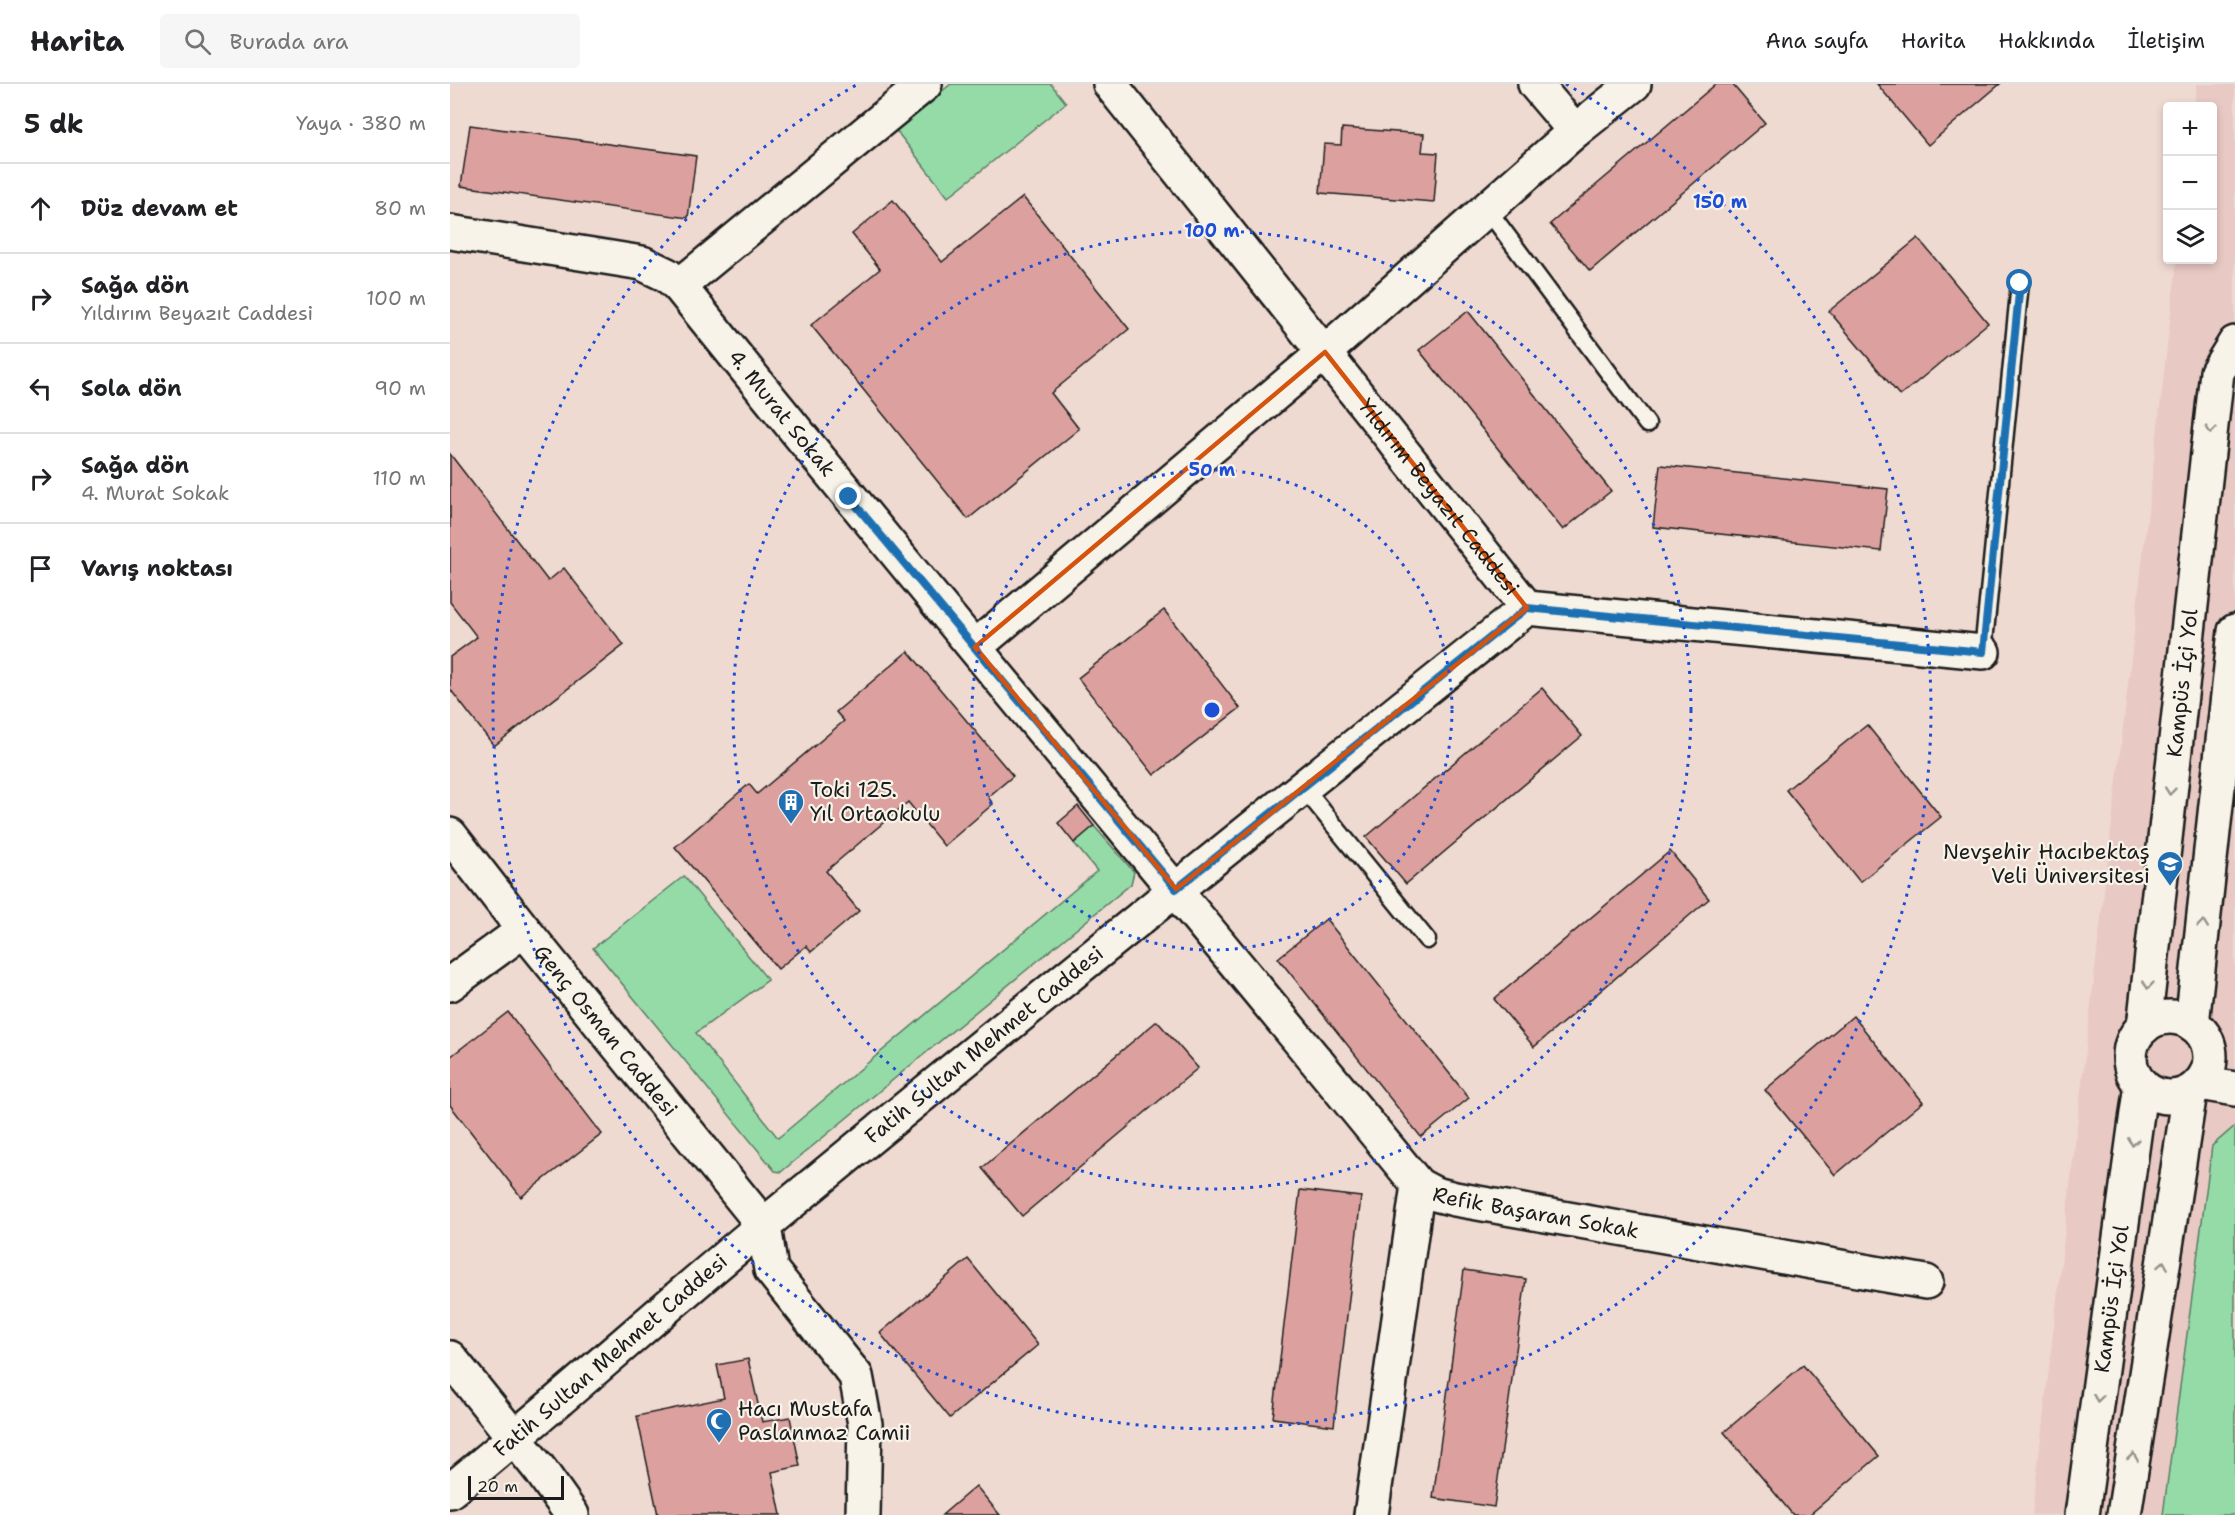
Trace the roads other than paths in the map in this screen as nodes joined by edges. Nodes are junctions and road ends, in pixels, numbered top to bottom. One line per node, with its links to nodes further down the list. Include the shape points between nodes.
1 (925, 84): 9 (street)
2 (1110, 84): 11 (street, Yıldırım Beyazıt Caddesi)
3 (1535, 84): 5 (street)
4 (1634, 84): 5 (street)
5 (1575, 131): 6 (street)
6 (1487, 209): 11 (street); 12 (lane)
7 (450, 232): 9 (street, 4. Murat Sokak, via 642,263 667,275)
8 (2020, 283): 16 (lane)
9 (679, 286): 15 (street, 4. Murat Sokak)
10 (2235, 343): 23 (street, Kampüs İçi Yol, one-way to 23, via 2217,372)
11 (1325, 352): 13 (street, Yıldırım Beyazıt Caddesi); 15 (street)
12 (1647, 424)
13 (1527, 608): 16 (street, Yıldırım Beyazıt Caddesi); 17 (street, Fatih Sultan Mehmet Caddesi)
14 (2235, 631): 24 (street, one-way to 14)
15 (975, 647): 19 (street, 4. Murat Sokak)
16 (1983, 652)
17 (1303, 787): 19 (street, Fatih Sultan Mehmet Caddesi); 21 (lane)
18 (450, 835): 20 (street, Genç Osman Caddesi)
19 (1176, 889): 27 (street, Refik Başaran Sokak); 28 (street, Fatih Sultan Mehmet Caddesi)
20 (524, 930): 22 (street); 28 (street, Genç Osman Caddesi)
21 (1427, 940)
22 (450, 984)
23 (2144, 1027): 24 (street, via 2154,1020 2180,1018); 25 (street, via 2131,1048 2132,1068)
24 (2210, 1063): 25 (street, via 2177,1097 2163,1097); 26 (street); 37 (street, one-way to 24)
25 (2141, 1084): 36 (street, Kampüs İçi Yol, one-way to 36)
26 (2235, 1089)
27 (1419, 1185): 29 (street, Refik Başaran Sokak, via 1435,1194 1455,1198); 35 (street)
28 (764, 1226): 31 (street, Fatih Sultan Mehmet Caddesi); 34 (street, via 771,1270 856,1376 865,1424)
29 (1926, 1282)
30 (450, 1358): 31 (street)
31 (515, 1438): 32 (street, Fatih Sultan Mehmet Caddesi); 33 (street)
32 (450, 1491)
33 (572, 1515)
34 (863, 1515)
35 (1371, 1515)
36 (2082, 1515)
37 (2124, 1515)

